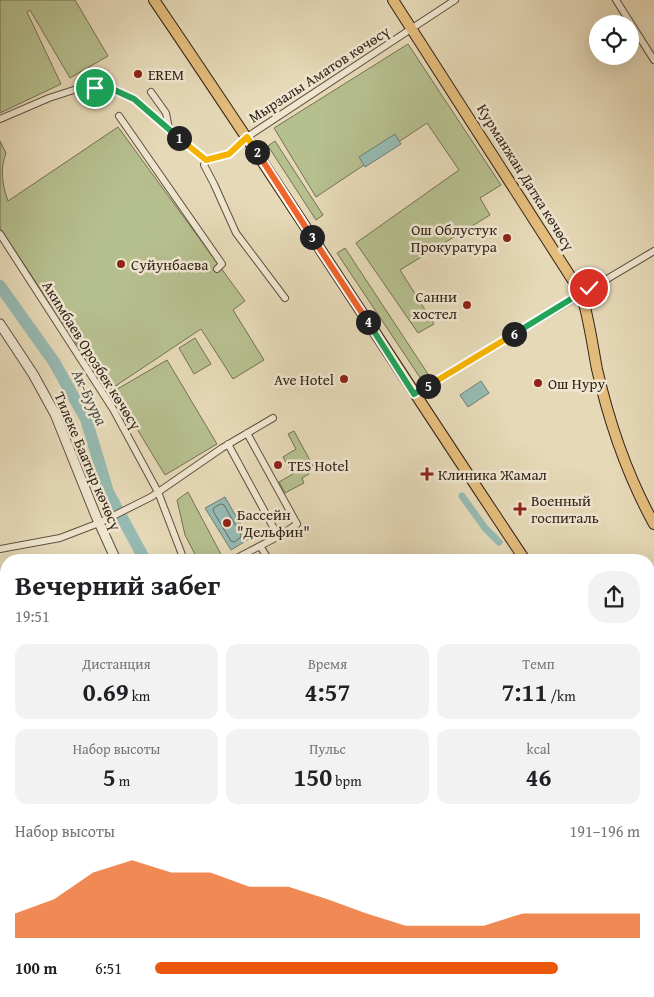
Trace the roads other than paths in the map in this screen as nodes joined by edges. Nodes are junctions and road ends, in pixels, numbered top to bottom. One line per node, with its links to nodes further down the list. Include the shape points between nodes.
1 (154, 0): 11 (main road)
2 (394, 0): 5 (main road, Курманжан Датка көчөсү)
3 (455, 0): 5 (street, Мырзалы Аматов көчөсү)
4 (616, 0): 6 (street)
5 (412, 28): 11 (street, Мырзалы Аматов көчөсү); 16 (main road, Курманжан Датка көчөсү)
6 (654, 60)
7 (151, 92): 10 (street, via 166,113)
8 (119, 116): 15 (street, via 222,264)
9 (0, 119): 10 (street, via 82,87 110,88 134,99)
10 (169, 129): 12 (street)
11 (247, 137): 12 (street, via 229,154); 19 (main road)
12 (206, 160): 17 (street, via 204,164 236,233)
13 (0, 234): 23 (street, Акимбаев Орозбек көчөсү, via 113,409)
14 (654, 251): 16 (street)
15 (217, 269)
16 (581, 293): 19 (street); 25 (main road, Курманжан Датка көчөсү, via 609,416 632,480)
17 (285, 298)
18 (0, 324): 24 (street, Тилеке Баатыр көчөсү, via 55,414)
19 (414, 394): 33 (main road)
20 (273, 418): 21 (street)
21 (247, 433): 22 (street); 26 (street, via 297,524)
22 (228, 444): 23 (street); 26 (street)
23 (158, 492): 24 (street); 30 (street, Акимбаев Орозбек көчөсү)
24 (99, 523): 28 (street, via 60,538); 29 (street, Тилеке Баатыр көчөсү)
25 (654, 524)
26 (278, 536): 27 (street)
27 (260, 546): 31 (street); 32 (street)
28 (0, 549)
29 (113, 554)
30 (182, 554)
31 (245, 554)
32 (265, 554)
33 (521, 554)

